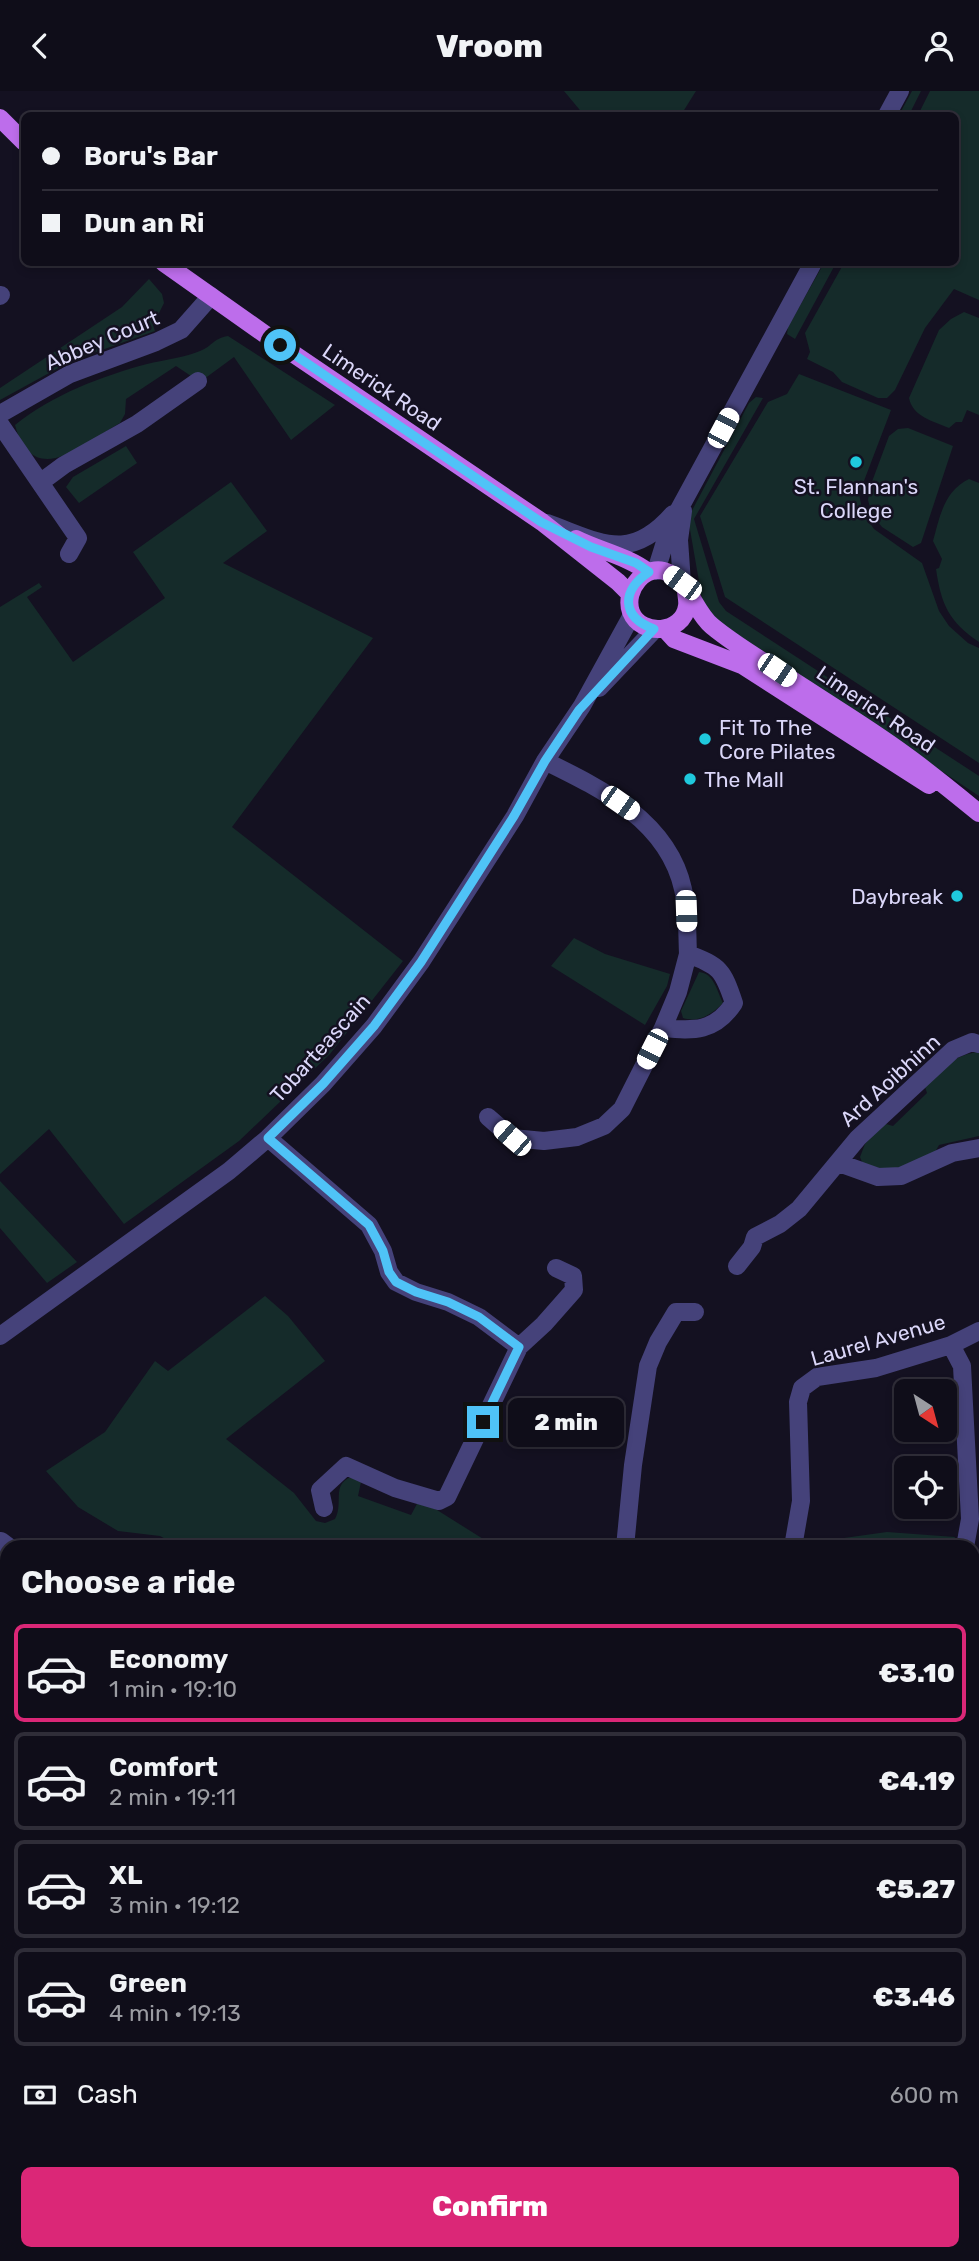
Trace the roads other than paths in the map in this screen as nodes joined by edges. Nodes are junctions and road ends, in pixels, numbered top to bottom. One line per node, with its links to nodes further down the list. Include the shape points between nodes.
1 (900, 91): 2 (street)
2 (889, 112)
3 (0, 118): 4 (main road)
4 (21, 139)
5 (168, 266): 7 (main road, Limerick Road)
6 (811, 266): 12 (street)
7 (211, 296): 9 (street, Abbey Court, via 181,330 70,374); 13 (main road, Limerick Road)
8 (198, 381): 11 (street)
9 (0, 414)
10 (0, 425): 11 (street)
11 (41, 482): 14 (street, via 78,538)
12 (684, 501): 13 (street, via 647,538 622,545 601,543); 15 (street); 16 (street, via 679,540)
13 (541, 522): 15 (main road, Limerick Road); 17 (main road, Limerick Road)
14 (69, 554)
15 (652, 571): 16 (main road, via 667,572); 17 (main road, via 635,581)
16 (684, 586): 19 (main road, via 687,606 683,616 675,625); 22 (main road, Limerick Road, via 710,625 911,759)
17 (629, 593): 18 (main road)
18 (632, 615): 19 (main road, via 642,625); 20 (street, Tobarteascain)
19 (660, 629): 20 (street, Tobarteascain); 22 (main road, Limerick Road, via 674,639 742,665)
20 (582, 706): 21 (street, Tobarteascain)
21 (545, 761): 23 (street, via 598,787 642,818 660,841 683,887); 27 (street, Tobarteascain, via 421,962 366,1035)
22 (979, 814)
23 (688, 954): 24 (street); 24 (street, via 714,963 734,1003 710,1026)
24 (663, 1028): 26 (street, via 622,1109 604,1126 577,1137 544,1142 512,1138)
25 (979, 1044): 29 (street, Ard Aoibhinn, via 972,1042 953,1050 858,1138)
26 (488, 1117)
27 (268, 1138): 34 (street, Tobarteascain); 36 (street, via 369,1225 396,1282 479,1317)
28 (979, 1149): 29 (street, via 952,1153 901,1176 878,1177)
29 (839, 1163): 30 (street, Ard Aoibhinn, via 799,1209 755,1237)
30 (737, 1266)
31 (556, 1268): 36 (street, via 573,1276 574,1290)
32 (695, 1312): 38 (street, via 676,1312 648,1366)
33 (979, 1331): 35 (street, Laurel Avenue)
34 (0, 1336)
35 (951, 1345): 39 (street, Laurel Avenue, via 876,1368 817,1377 802,1388 798,1402 801,1501); 40 (street, via 961,1366 970,1519)
36 (519, 1347): 37 (street, via 447,1497 439,1501 428,1498 346,1467 320,1490)
37 (324, 1508)
38 (626, 1540)
39 (794, 1540)
40 (966, 1540)

